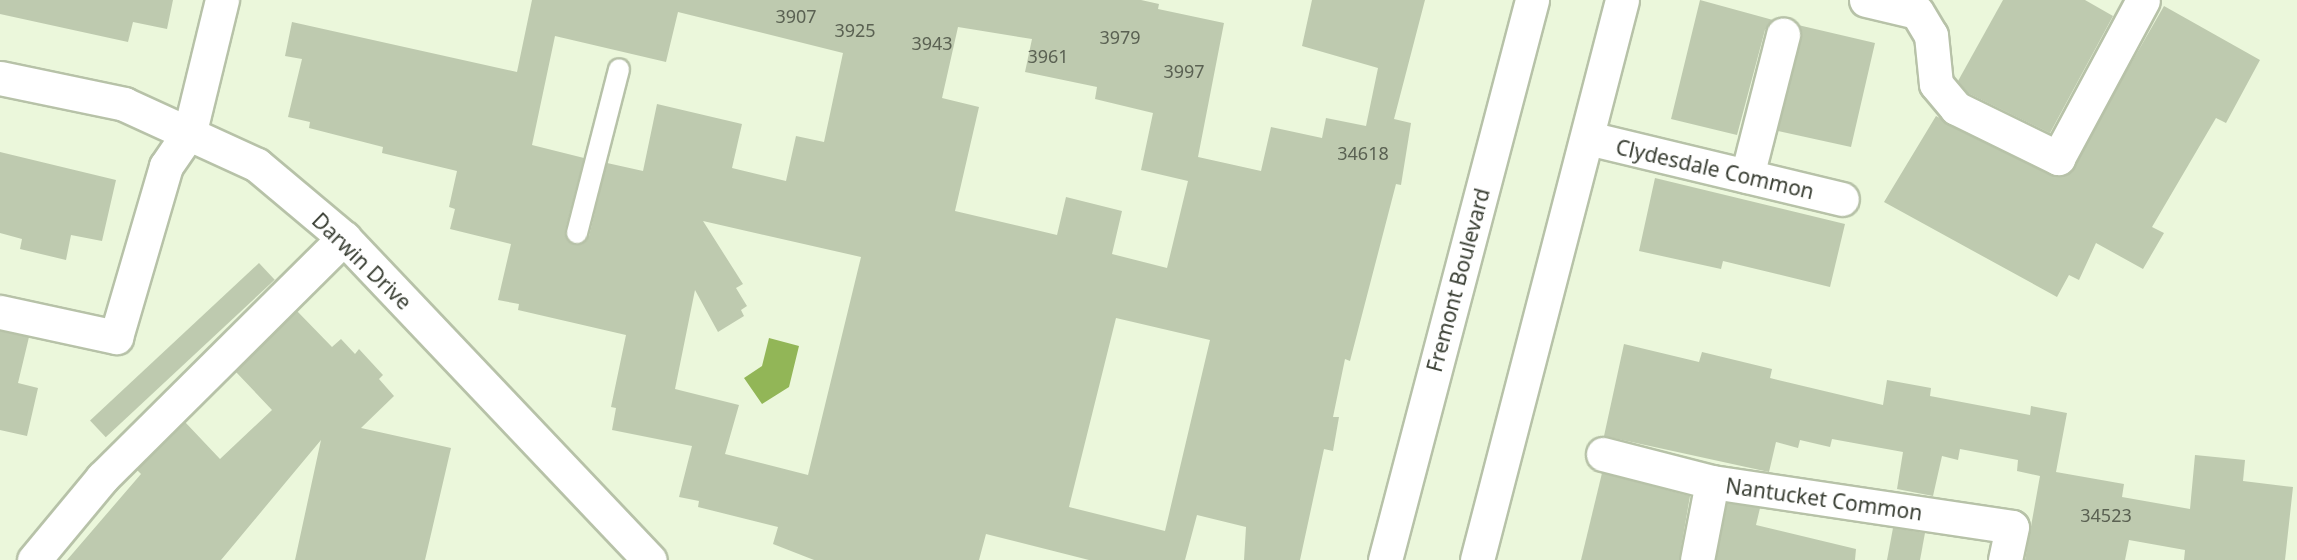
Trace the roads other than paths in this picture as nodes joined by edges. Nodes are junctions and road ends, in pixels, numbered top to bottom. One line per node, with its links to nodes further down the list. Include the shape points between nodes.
1 (222, 0): 9 (street)
2 (1532, 0): 20 (street, Fremont Boulevard)
3 (1622, 0): 10 (street)
4 (1866, 0): 5 (street, via 1917,12 1931,34 1936,84 1956,108 2058,158)
5 (2143, 0)
6 (1783, 35): 11 (street)
7 (619, 69): 13 (lane)
8 (0, 78): 9 (street, Darwin Drive, via 124,104)
9 (190, 131): 14 (street, Darwin Drive, via 257,165); 15 (street, via 166,166 116,337)
10 (1588, 138): 11 (street, Clydesdale Common); 21 (street)
11 (1747, 176): 12 (street, Clydesdale Common)
12 (1842, 199)
13 (577, 233)
14 (344, 238): 18 (street, via 102,478); 19 (street, Darwin Drive)
15 (0, 312)
16 (1603, 454): 17 (street, Nantucket Common)
17 (1712, 482): 22 (street); 23 (street, Nantucket Common, via 2013,527)
18 (34, 560)
19 (650, 560)
20 (1384, 560)
21 (1477, 560)
22 (1697, 560)
23 (2005, 560)

